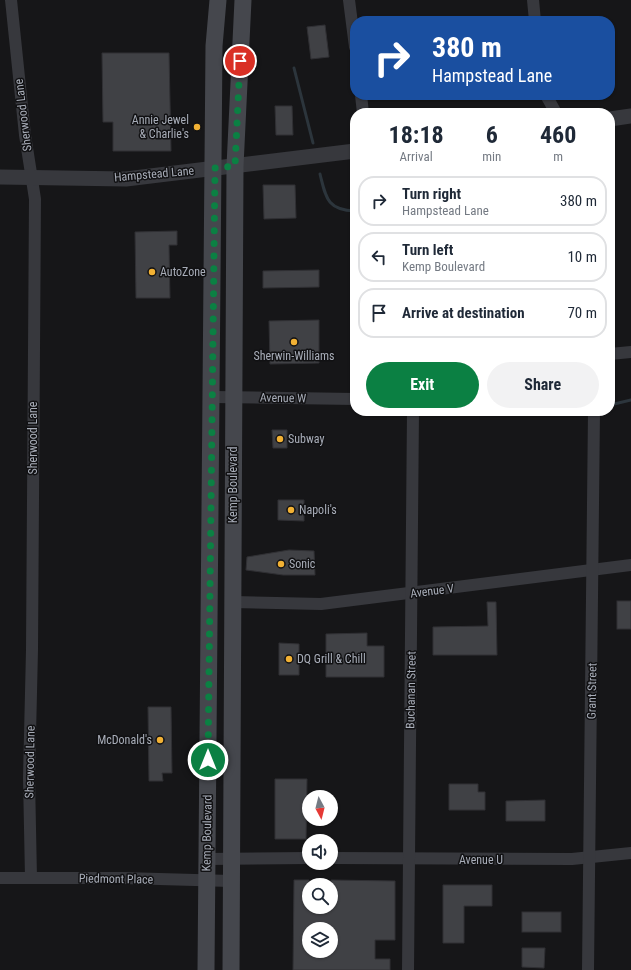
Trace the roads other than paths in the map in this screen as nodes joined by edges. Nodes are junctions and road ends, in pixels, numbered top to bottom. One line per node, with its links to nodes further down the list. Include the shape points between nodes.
1 (11, 0): 14 (street, Sherwood Lane)
2 (218, 0): 12 (main road, Kemp Boulevard, via 214,46)
3 (243, 0): 11 (main road, Kemp Boulevard)
4 (349, 0): 6 (street)
5 (532, 0): 7 (street)
6 (351, 16)
7 (534, 16)
8 (631, 116): 9 (street)
9 (615, 118)
10 (350, 152): 11 (street, Hampstead Lane)
11 (235, 166): 12 (street, Hampstead Lane); 18 (main road, Kemp Boulevard)
12 (215, 168): 14 (street, Hampstead Lane, via 126,179); 17 (main road, Kemp Boulevard)
13 (0, 177): 14 (street, Hampstead Lane)
14 (31, 178): 35 (street, Sherwood Lane, via 35,199 29,778)
15 (631, 352): 16 (street)
16 (615, 354)
17 (212, 397): 18 (street, Avenue W); 25 (main road, Kemp Boulevard)
18 (233, 397): 19 (street, Avenue W); 26 (main road, Kemp Boulevard)
19 (350, 399)
20 (413, 416): 24 (street, Buchanan Street)
21 (594, 416): 23 (street, Grant Street)
22 (631, 565): 23 (street, Avenue V)
23 (594, 570): 24 (street, Avenue V); 30 (street, Grant Street)
24 (411, 593): 26 (street, Avenue V, via 321,604); 33 (street, Buchanan Street)
25 (210, 601): 26 (main road); 31 (main road, Kemp Boulevard)
26 (232, 602): 32 (main road, Kemp Boulevard)
27 (631, 852): 30 (street, Avenue U)
28 (302, 858): 32 (street)
29 (338, 858): 33 (street, Avenue U)
30 (590, 858): 33 (street, Avenue U); 41 (street, Grant Street)
31 (207, 859): 32 (street); 36 (main road, Kemp Boulevard)
32 (231, 859): 37 (main road, Kemp Boulevard)
33 (409, 860): 40 (street, Buchanan Street)
34 (0, 878): 35 (street, Piedmont Place)
35 (31, 878): 36 (street, Piedmont Place)
36 (207, 880): 37 (street, Piedmont Place); 38 (main road, Kemp Boulevard)
37 (231, 881): 39 (main road, Kemp Boulevard)
38 (206, 970)
39 (230, 970)
40 (408, 970)
41 (588, 970)

